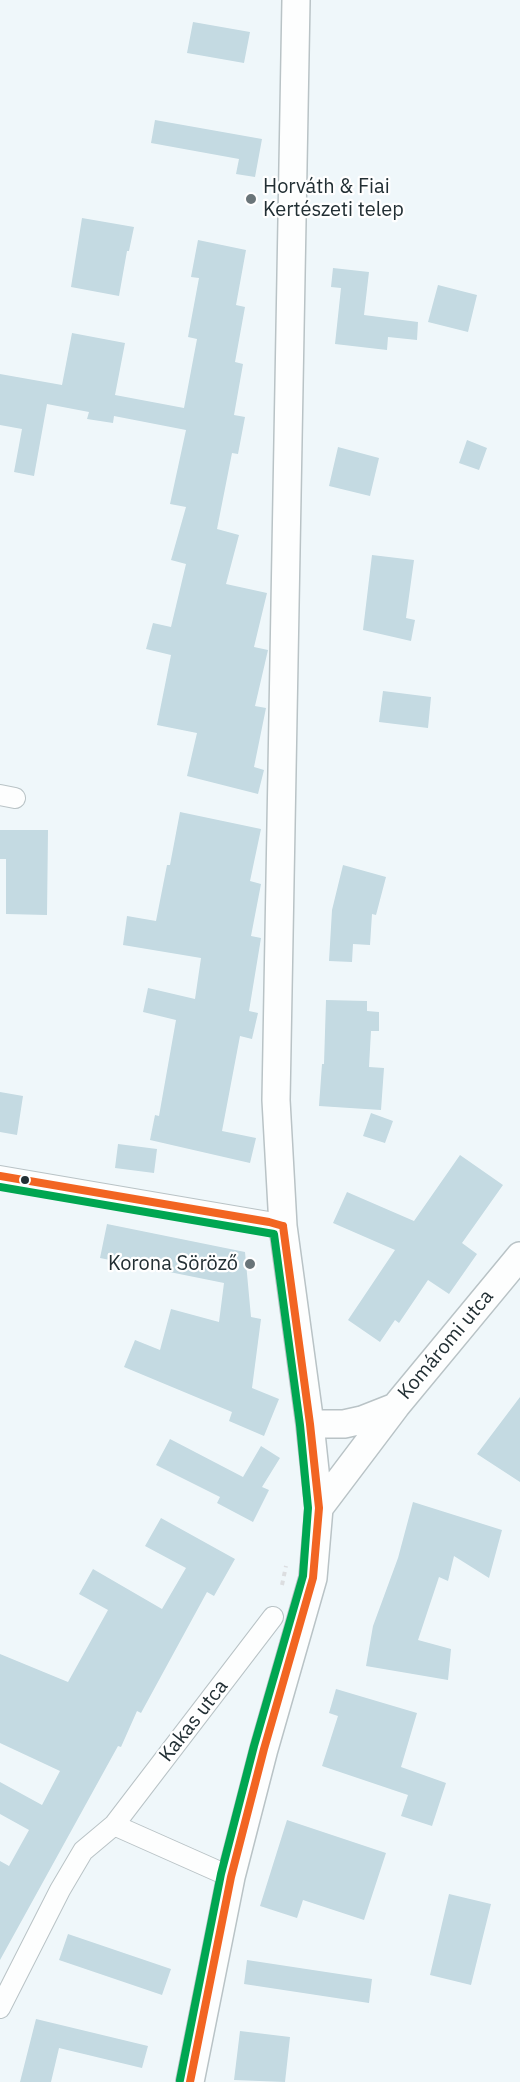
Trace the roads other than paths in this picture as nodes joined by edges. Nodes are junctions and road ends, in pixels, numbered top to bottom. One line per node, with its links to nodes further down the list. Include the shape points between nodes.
1 (296, 0): 3 (main road, via 276,1101)
2 (0, 1176): 3 (street)
3 (283, 1226): 6 (main road)
4 (520, 1256): 5 (main road, Komáromi utca)
5 (396, 1406): 6 (main road, Komáromi utca, via 344,1424); 7 (main road, Komáromi utca)
6 (310, 1424): 7 (main road)
7 (319, 1508): 10 (main road, via 313,1578)
8 (273, 1617): 9 (street, Kakas utca)
9 (114, 1825): 10 (street); 11 (street, Kakas utca, via 83,1851)
10 (231, 1877): 12 (main road)
11 (0, 2008)
12 (190, 2082)

